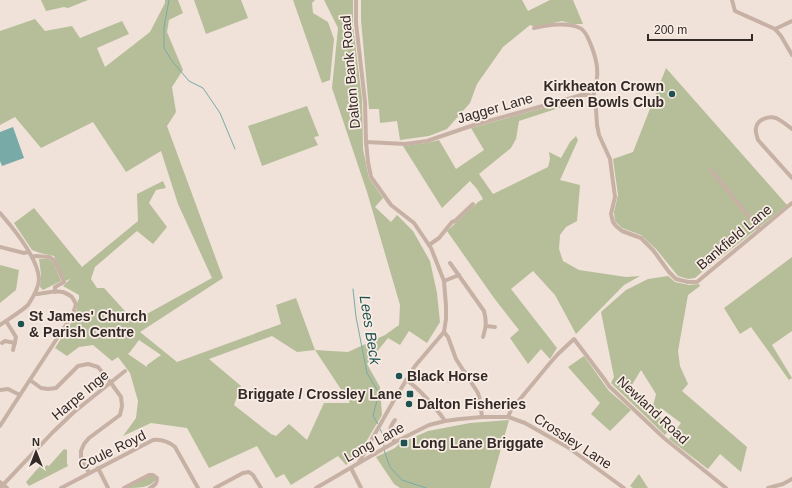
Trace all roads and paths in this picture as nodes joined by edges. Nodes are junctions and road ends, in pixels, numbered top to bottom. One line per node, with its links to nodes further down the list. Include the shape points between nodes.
1 (356, 0): 9 (street, Dalton Bank Road)
2 (732, 0): 5 (street, via 735,11)
3 (792, 21): 5 (street)
4 (534, 28): 7 (street, via 554,24 584,30 592,47 597,68)
5 (775, 29): 6 (street)
6 (792, 55)
7 (593, 97): 9 (street, Jagger Lane, via 582,95 427,141 405,144); 15 (street, Bankfield Lane, via 600,135 610,159 615,196 611,214 613,222 622,230 641,238 676,279 698,282)
8 (792, 129): 11 (street, via 782,121 768,117 760,120 756,127 758,140)
9 (366, 142): 16 (street, Dalton Bank Road, via 372,177 391,205 414,223)
10 (711, 170): 15 (street)
11 (792, 178)
12 (792, 203): 15 (street, Bankfield Lane)
13 (473, 204): 16 (street)
14 (0, 212): 18 (street)
15 (759, 229)
16 (429, 245): 22 (street, Dalton Bank Road)
17 (0, 247): 18 (street)
18 (29, 252): 19 (street)
19 (32, 257): 23 (street, via 49,257 54,260 64,282 55,287); 24 (street, via 39,280)
20 (450, 263): 21 (street)
21 (459, 275): 22 (street); 27 (street, via 484,311)
22 (444, 282): 29 (street, Dalton Bank Road)
23 (55, 292): 24 (street); 36 (street, via 63,292 72,297 76,304 74,314)
24 (35, 294): 25 (street, via 27,306)
25 (6, 321): 26 (street); 32 (street, via 16,337)
26 (0, 325)
27 (486, 326): 28 (street); 30 (street)
28 (495, 327)
29 (444, 332): 35 (street); 37 (street)
30 (483, 337)
31 (2, 343): 32 (street)
32 (15, 343): 33 (street)
33 (13, 350)
34 (125, 371): 39 (street, Harpe Inge)
35 (465, 372): 38 (street); 42 (street, via 478,393)
36 (30, 380): 39 (street, via 41,388 56,388 78,366 88,364 98,367); 41 (street)
37 (406, 380): 45 (street, via 412,383); 48 (street)
38 (449, 381)
39 (111, 382): 53 (street, via 121,397 120,415 84,444 81,457); 55 (street, Harpe Inge, via 63,422)
40 (0, 390): 41 (street, via 8,389)
41 (20, 395): 46 (street)
42 (482, 417): 43 (street, Crossley Lane); 45 (street, Crossley Lane)
43 (508, 417): 66 (street, Crossley Lane, via 525,423 569,448); 67 (street, Newland Road, via 550,363 574,339 609,386 664,438)
44 (395, 420): 47 (street, via 390,430)
45 (445, 421): 47 (street, Long Lane)
46 (0, 426)
47 (395, 442): 49 (street, Long Lane)
48 (370, 443): 49 (street); 50 (street)
49 (377, 453): 50 (street, Long Lane)
50 (359, 462): 52 (street, Long Lane)
51 (98, 468): 53 (street, Coule Royd); 58 (street); 61 (street, Coule Royd, via 153,440 160,440 175,447)
52 (351, 468): 64 (street, Long Lane); 65 (street)
53 (89, 473): 57 (street, Coule Royd)
54 (792, 479): 68 (street)
55 (1, 485): 56 (street)
56 (7, 488)
57 (61, 488)
58 (108, 488)
59 (124, 488): 60 (street, via 153,475 157,482)
60 (150, 488)
61 (198, 488)
62 (215, 488): 63 (street, via 243,472 249,472)
63 (260, 488)
64 (316, 488)
65 (361, 488)
66 (624, 488)
67 (726, 488)
68 (768, 488)

